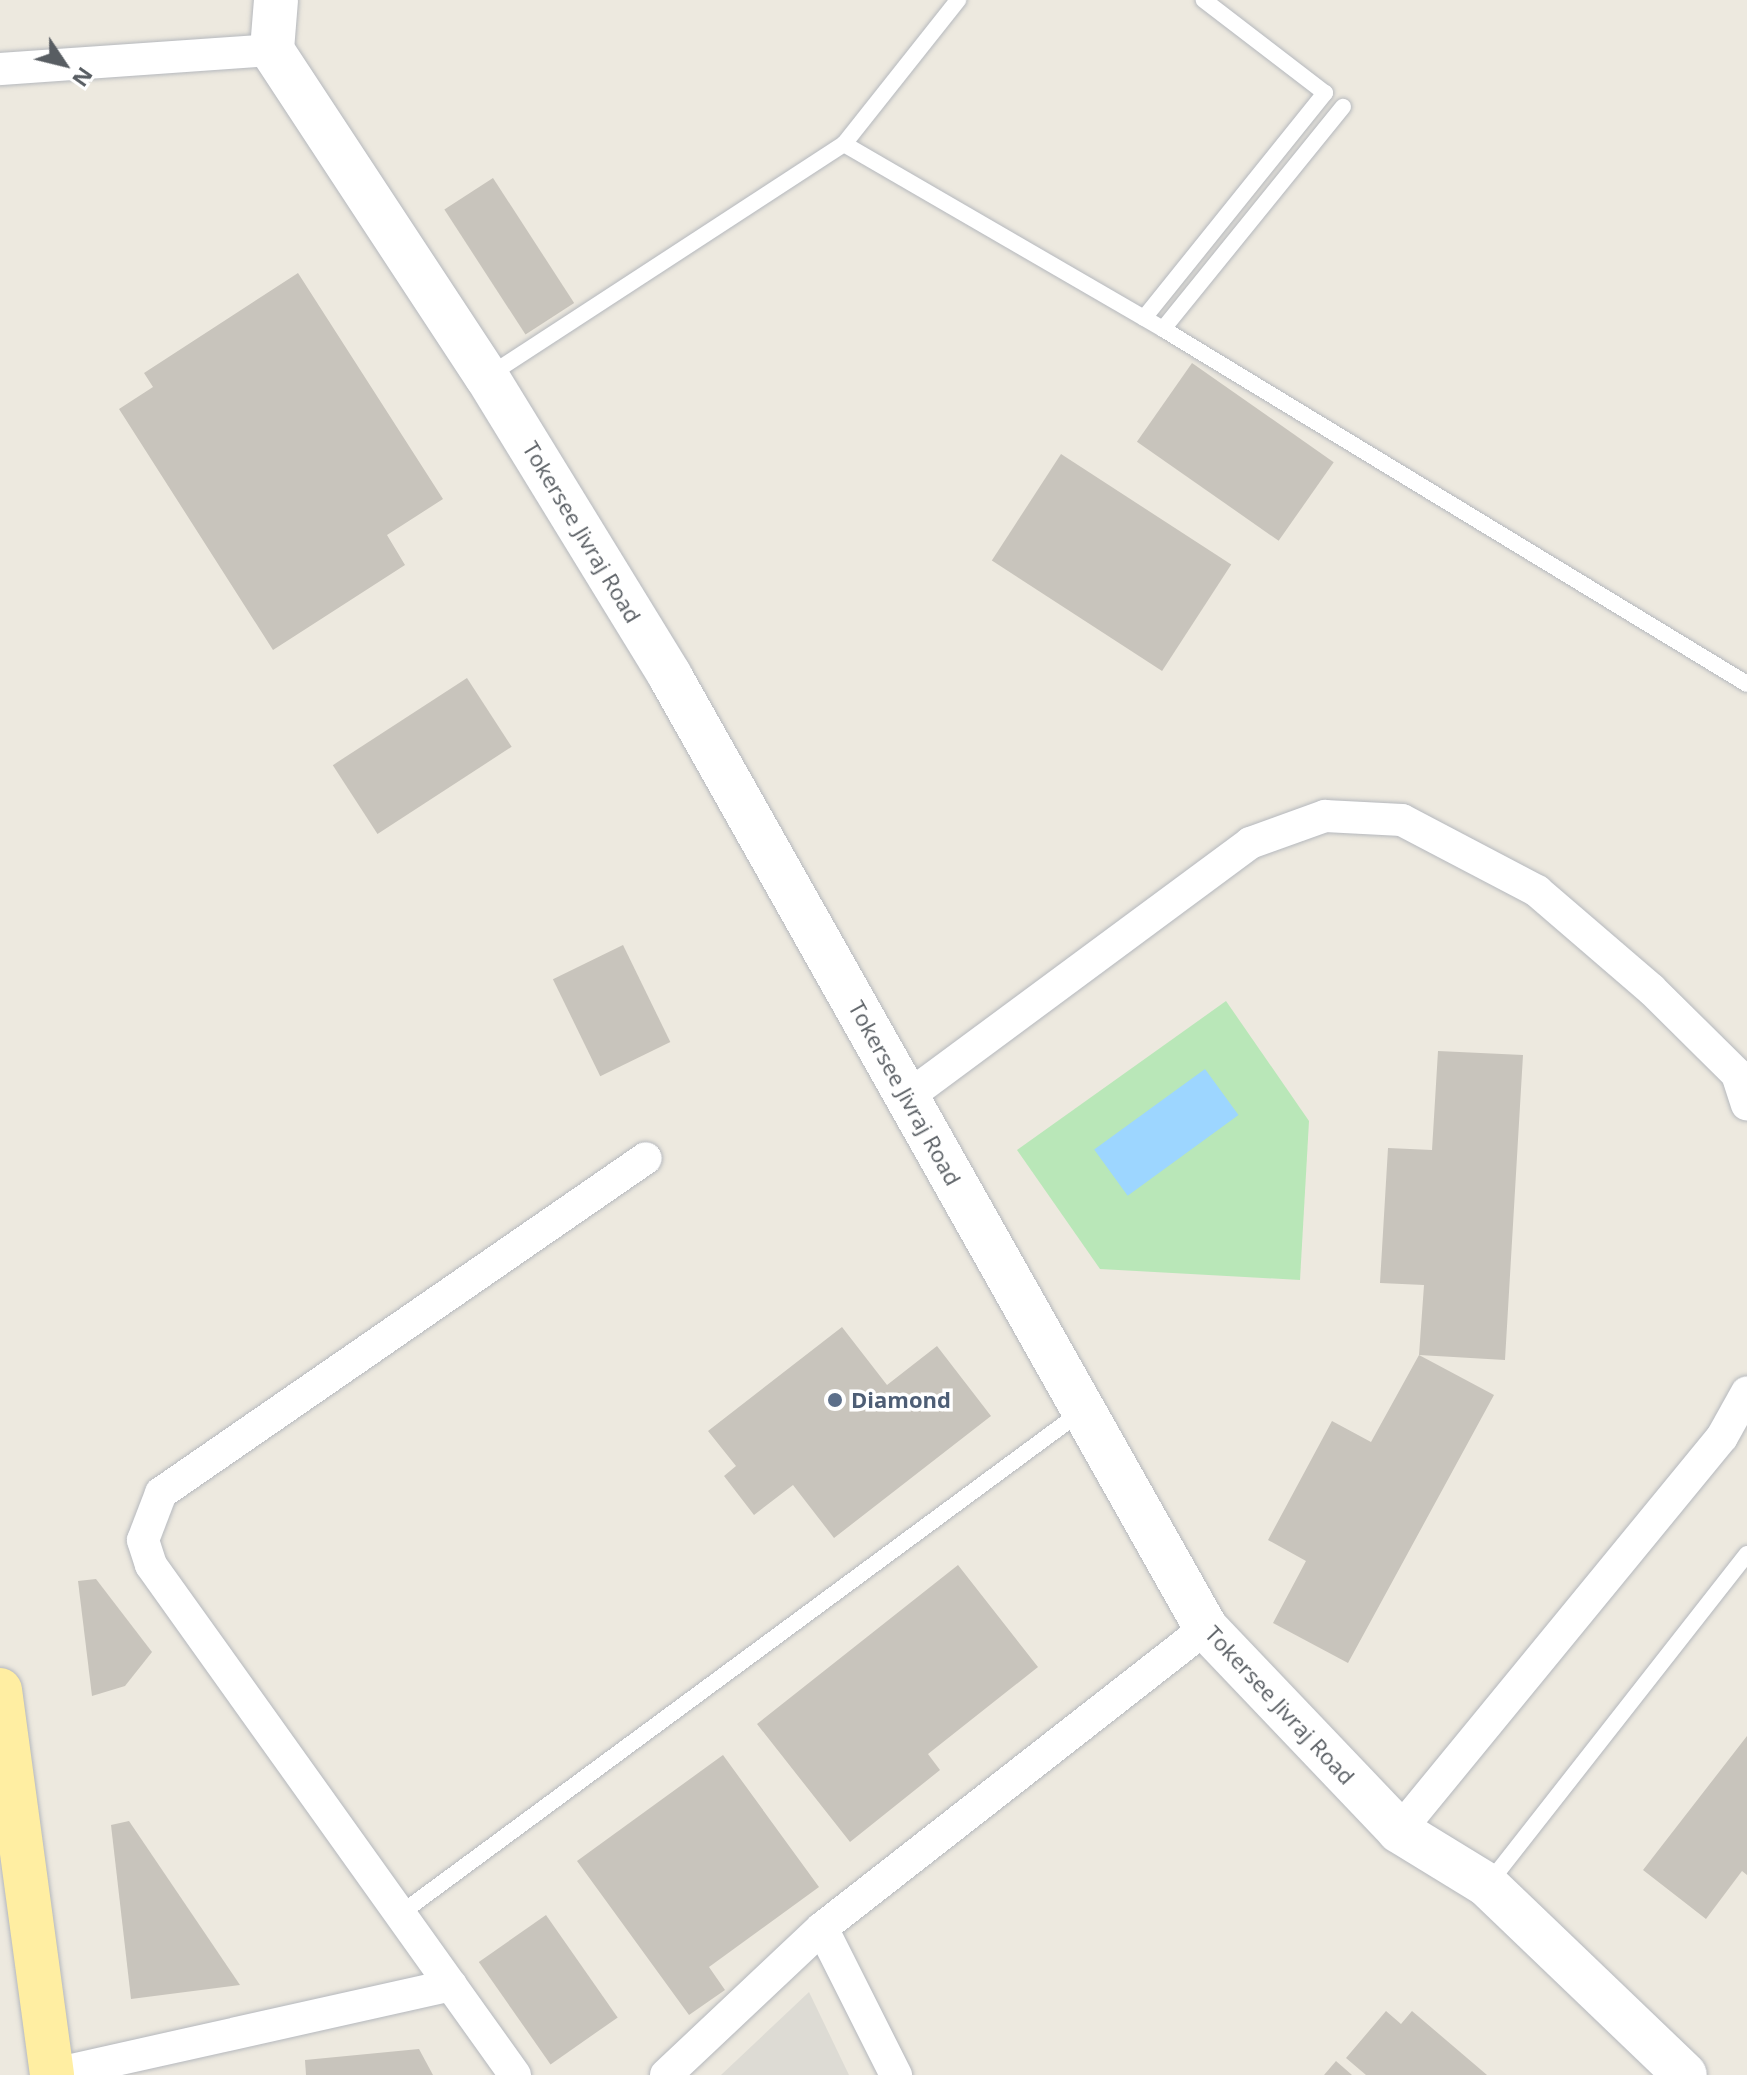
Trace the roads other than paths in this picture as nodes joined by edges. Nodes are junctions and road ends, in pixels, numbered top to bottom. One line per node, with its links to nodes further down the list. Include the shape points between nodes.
1 (276, 0): 4 (street)
2 (958, 0): 7 (lane)
3 (1204, 0): 8 (lane, via 1325,93)
4 (272, 50): 5 (street); 10 (street, Tokersee Jivraj Road)
5 (0, 69)
6 (1343, 107): 9 (lane)
7 (844, 144): 8 (lane); 10 (lane)
8 (1144, 318): 9 (lane)
9 (1163, 329): 11 (lane)
10 (487, 377): 12 (street, Tokersee Jivraj Road, via 670,676)
11 (1747, 684)
12 (907, 1097): 13 (street, via 1250,843 1325,816 1402,820 1537,891 1651,989 1737,1074); 16 (street, Tokersee Jivraj Road)
13 (1747, 1104)
14 (646, 1158): 22 (street, via 161,1493 148,1516 143,1540 151,1565)
15 (1747, 1392): 20 (street, via 1722,1437)
16 (1083, 1410): 18 (street, Tokersee Jivraj Road); 22 (lane)
17 (1747, 1554): 21 (lane)
18 (1206, 1628): 20 (street, Tokersee Jivraj Road); 23 (street)
19 (0, 1690): 25 (main road)
20 (1399, 1831): 21 (street, Tokersee Jivraj Road)
21 (1487, 1885): 29 (street, Tokersee Jivraj Road)
22 (400, 1914): 24 (street)
23 (822, 1928): 27 (street); 28 (street)
24 (451, 1985): 25 (street); 26 (street)
25 (51, 2075)
26 (515, 2075)
27 (666, 2075)
28 (896, 2075)
29 (1685, 2075)

